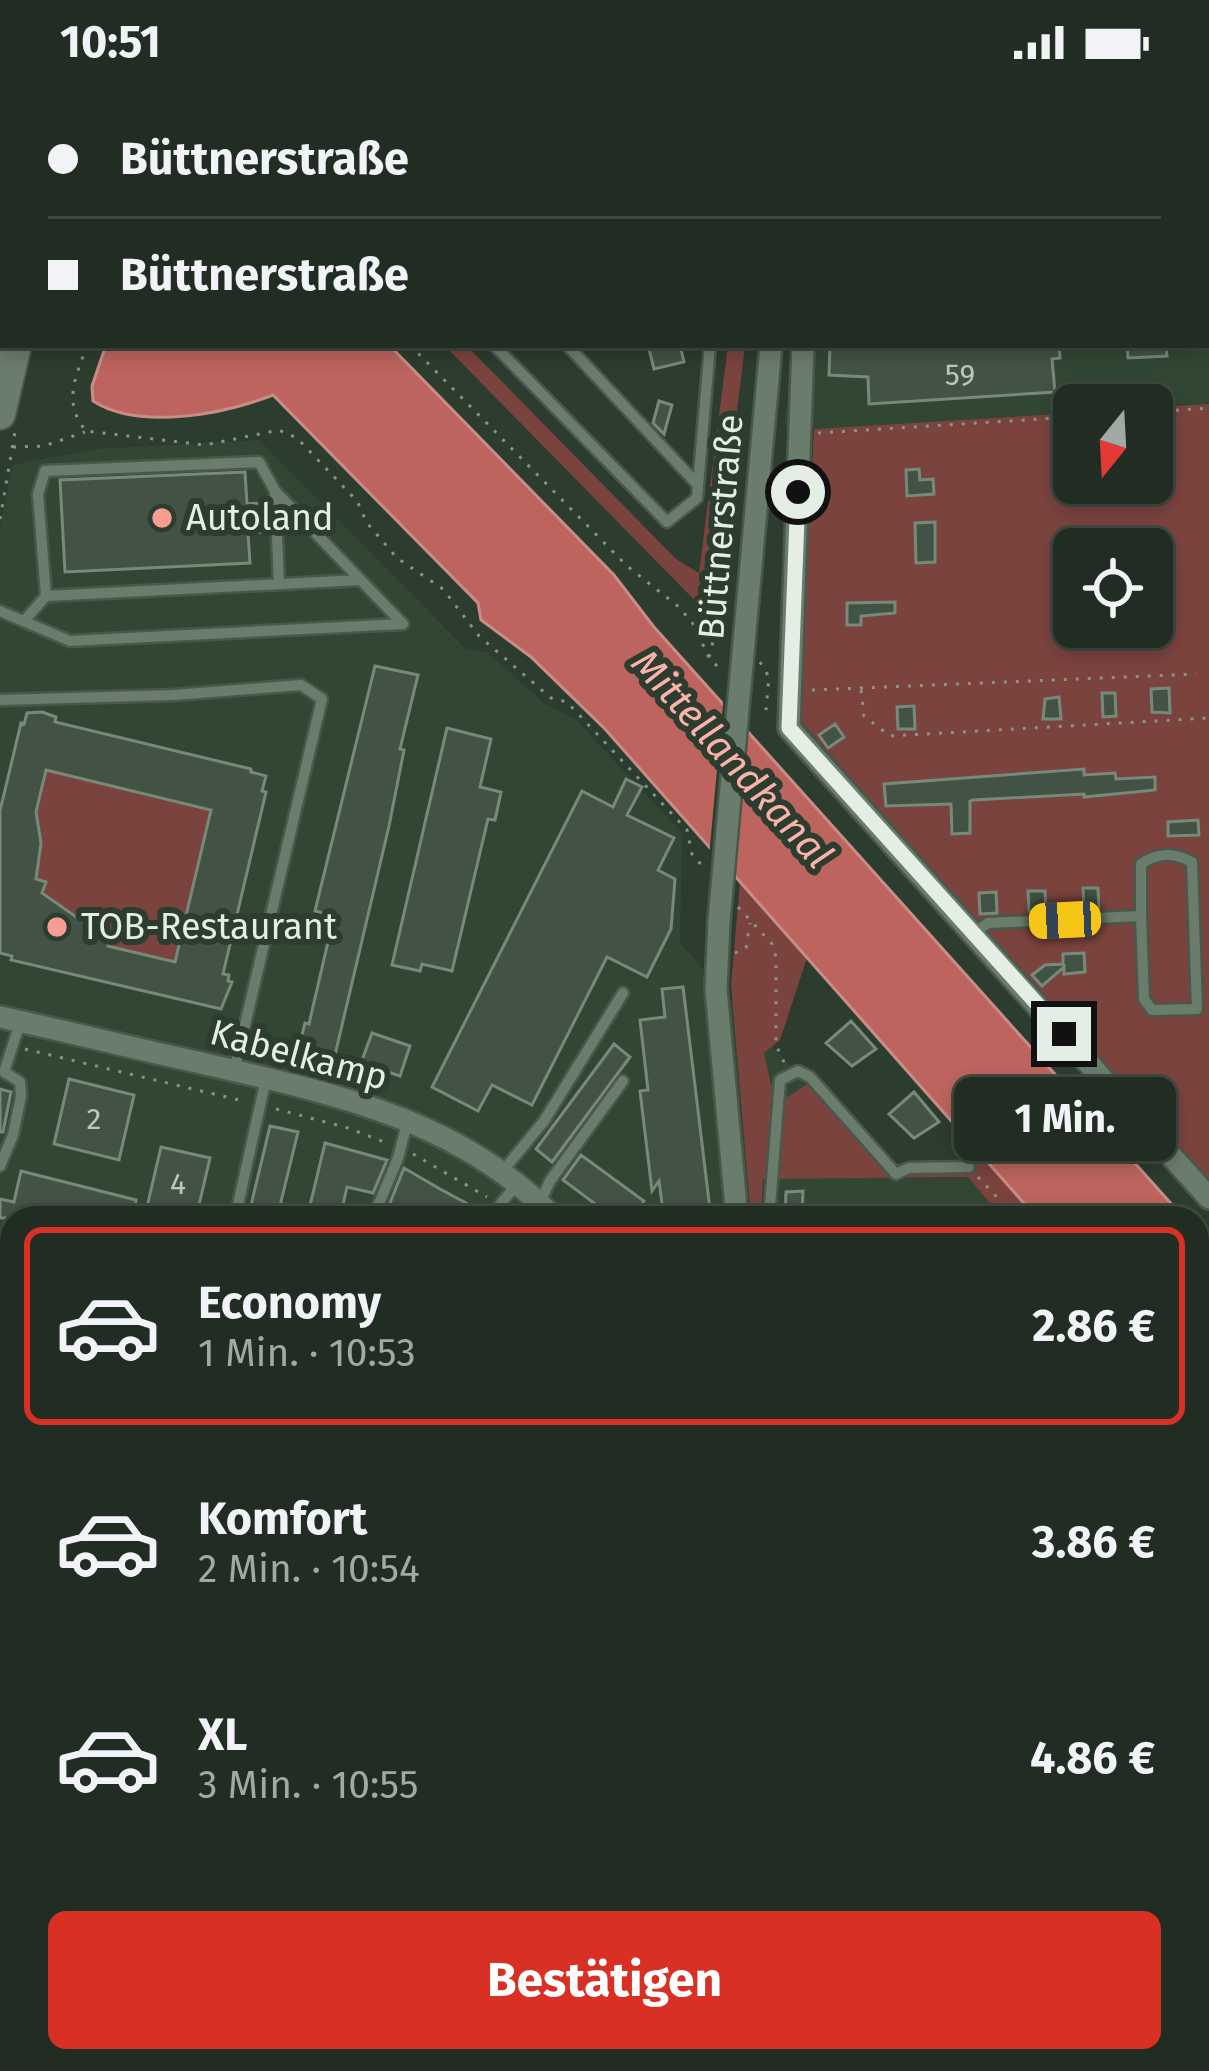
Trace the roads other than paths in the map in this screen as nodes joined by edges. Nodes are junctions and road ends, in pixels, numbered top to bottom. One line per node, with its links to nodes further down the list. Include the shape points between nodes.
1 (15, 348): 7 (main road)
2 (497, 348): 8 (lane, via 668,522 697,498)
3 (570, 348): 8 (lane)
4 (710, 348): 8 (lane)
5 (771, 348): 34 (street, Büttnerstraße, bridge, via 716,947)
6 (803, 348): 17 (street, Büttnerstraße, via 789,728)
7 (0, 415)
8 (697, 484)
9 (275, 491): 10 (lane); 11 (lane); 12 (lane, via 259,462 45,471 38,494)
10 (361, 580): 11 (lane); 14 (lane, via 403,624 70,641)
11 (279, 584): 12 (lane)
12 (46, 596): 14 (lane)
13 (0, 611): 14 (lane)
14 (24, 621)
15 (0, 700): 20 (lane, via 301,685 322,699)
16 (1141, 916): 16 (lane, via 1144,1000 1152,1010 1197,1009 1192,862 1154,855 1141,864); 17 (lane, via 988,923)
17 (974, 933): 28 (street)
18 (623, 993): 27 (lane)
19 (10, 1019): 20 (street, Kabelkamp); 21 (lane)
20 (234, 1071): 22 (street, Kabelkamp)
21 (2, 1072): 25 (lane, via 20,1082 21,1096)
22 (266, 1078): 24 (street, Kabelkamp); 29 (lane)
23 (623, 1081): 33 (lane, via 550,1180)
24 (408, 1119): 27 (street, Kabelkamp); 30 (lane)
25 (0, 1166)
26 (969, 1167): 35 (lane, via 896,1174 798,1071 780,1080)
27 (510, 1178): 31 (lane); 32 (street, Kabelkamp)
28 (1209, 1198)
29 (238, 1206)
30 (378, 1206)
31 (495, 1206)
32 (541, 1206)
33 (547, 1206)
34 (736, 1206)
35 (770, 1206)

